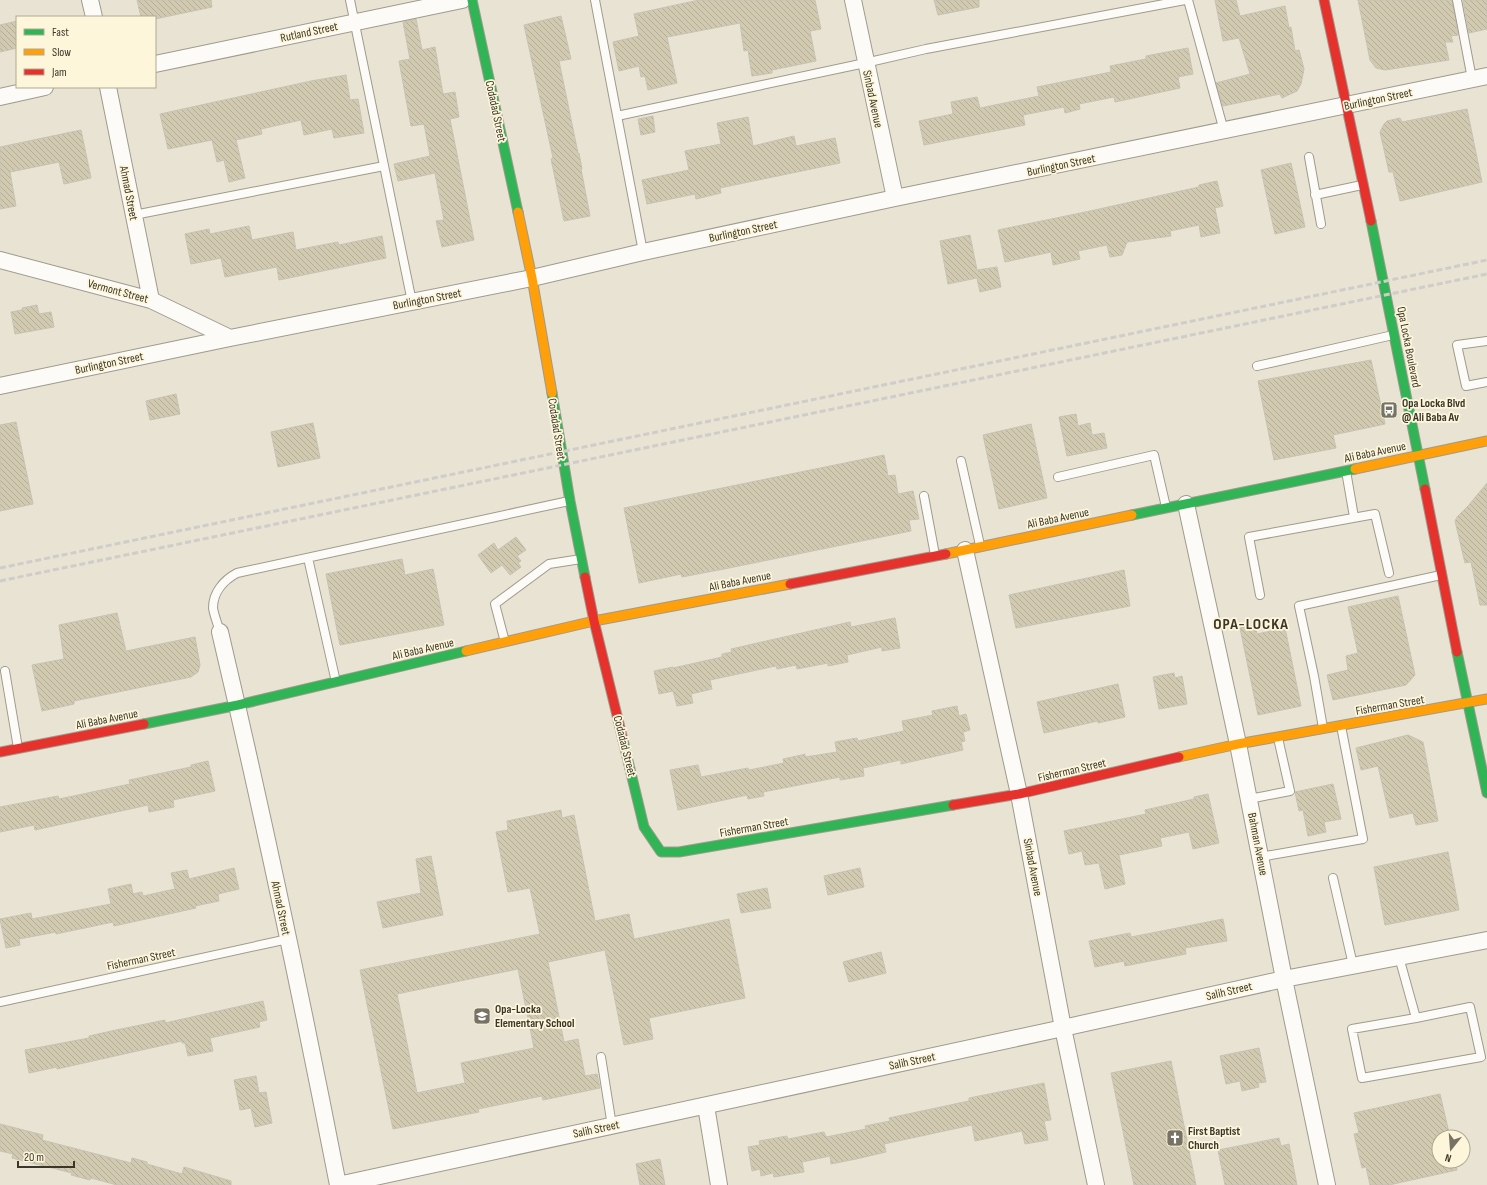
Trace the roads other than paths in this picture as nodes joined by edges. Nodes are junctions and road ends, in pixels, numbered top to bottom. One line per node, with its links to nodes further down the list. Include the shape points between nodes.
1 (90, 0): 11 (street)
2 (350, 0): 12 (lane)
3 (462, 0): 12 (street, Rutland Street)
4 (472, 0): 31 (street, Codadad Street)
5 (595, 0): 20 (lane)
6 (853, 0): 13 (street, Sinbad Avenue)
7 (1185, 0): 13 (lane, via 926,49)
8 (1188, 0): 21 (lane)
9 (1324, 0): 19 (street, Opa Locka Boulevard)
10 (1457, 0): 15 (lane)
11 (94, 16)
12 (354, 22): 14 (street, Rutland Street); 23 (lane)
13 (866, 63): 20 (lane); 26 (street, Sinbad Avenue)
14 (156, 64)
15 (1480, 78): 19 (street, Burlington Street)
16 (40, 88): 18 (street)
17 (108, 88): 27 (street, Ahmad Street)
18 (0, 97)
19 (1346, 105): 21 (street, Burlington Street); 24 (street, Opa Locka Boulevard)
20 (617, 116): 29 (lane)
21 (1224, 131): 26 (street, Burlington Street)
22 (1308, 157): 25 (lane)
23 (384, 166): 27 (lane); 33 (lane)
24 (1364, 185): 25 (lane); 34 (street, Opa Locka Boulevard)
25 (1316, 195): 28 (lane)
26 (895, 198): 29 (street, Burlington Street)
27 (134, 215): 32 (street, Ahmad Street)
28 (1321, 224)
29 (643, 252): 31 (street, Burlington Street)
30 (0, 260): 32 (street, Vermont Street)
31 (532, 278): 33 (street, Burlington Street); 46 (street, Codadad Street)
32 (151, 300): 35 (street, Vermont Street)
33 (412, 302): 35 (street, Burlington Street)
34 (1394, 335): 37 (lane); 41 (street, Opa Locka Boulevard)
35 (230, 338): 39 (street, Burlington Street)
36 (1487, 341): 38 (lane, via 1457,345 1466,386)
37 (1257, 366)
38 (1487, 382)
39 (0, 386)
40 (1487, 441): 41 (street, Ali Baba Avenue)
41 (1417, 455): 43 (street, Ali Baba Avenue); 55 (street, Opa Locka Boulevard)
42 (961, 461): 50 (lane)
43 (1346, 470): 47 (street, Ali Baba Avenue); 49 (lane)
44 (1058, 477): 48 (lane, via 1154,455)
45 (924, 496): 51 (lane)
46 (570, 501): 52 (lane); 53 (street, Codadad Street)
47 (1186, 504): 48 (street, Ali Baba Avenue); 68 (street, Bahman Avenue)
48 (1166, 508): 50 (street, Ali Baba Avenue)
49 (1354, 517): 54 (lane, via 1375,514); 56 (lane, via 1249,537)
50 (973, 548): 51 (street, Ali Baba Avenue); 72 (street, Sinbad Avenue)
51 (936, 556): 57 (street, Ali Baba Avenue)
52 (308, 558): 58 (lane, via 237,573 228,578 216,591 213,608); 61 (lane)
53 (582, 559): 57 (street, Codadad Street); 59 (lane, via 550,564 495,604)
54 (1390, 573)
55 (1442, 575): 63 (street, Opa Locka Boulevard); 66 (lane, via 1299,606)
56 (1260, 595)
57 (594, 621): 59 (street, Ali Baba Avenue); 74 (street, Codadad Street, via 644,827)
58 (220, 632): 64 (street, Ahmad Street)
59 (505, 642): 61 (street, Ali Baba Avenue)
60 (5, 671): 69 (lane)
61 (336, 682): 64 (street, Ali Baba Avenue)
62 (1487, 699): 63 (street, Fisherman Street)
63 (1467, 703): 65 (street, Fisherman Street); 71 (street, Opa Locka Boulevard)
64 (238, 706): 69 (street, Ali Baba Avenue); 77 (street, Ahmad Street)
65 (1340, 726): 66 (street, Fisherman Street); 75 (lane, via 1363,839)
66 (1323, 729): 67 (street, Fisherman Street)
67 (1278, 737): 68 (street, Fisherman Street); 73 (lane, via 1290,791)
68 (1238, 744): 72 (street, Fisherman Street); 73 (street, Bahman Avenue)
69 (18, 749): 70 (street, Ali Baba Avenue)
70 (0, 752)
71 (1487, 793)
72 (1019, 794): 74 (street, Fisherman Street, via 679,852); 84 (street, Sinbad Avenue)
73 (1249, 799): 75 (street, Bahman Avenue)
74 (661, 852)
75 (1260, 857): 81 (street, Bahman Avenue)
76 (1333, 878): 80 (lane)
77 (288, 939): 82 (lane, Fisherman Street); 88 (street, Ahmad Street)
78 (1487, 940): 79 (street, Salih Street)
79 (1398, 957): 80 (street, Salih Street); 83 (lane)
80 (1353, 965): 81 (street, Salih Street)
81 (1284, 979): 84 (street, Salih Street); 91 (street, Bahman Avenue)
82 (0, 1002)
83 (1416, 1018): 83 (lane, via 1352,1030 1362,1078 1481,1057 1470,1007)
84 (1064, 1028): 86 (street, Salih Street); 90 (street, Sinbad Avenue)
85 (601, 1057): 87 (lane)
86 (706, 1106): 87 (street, Salih Street); 89 (street)
87 (612, 1126): 88 (street, Salih Street)
88 (338, 1185)
89 (718, 1185)
90 (1096, 1185)
91 (1327, 1185)

